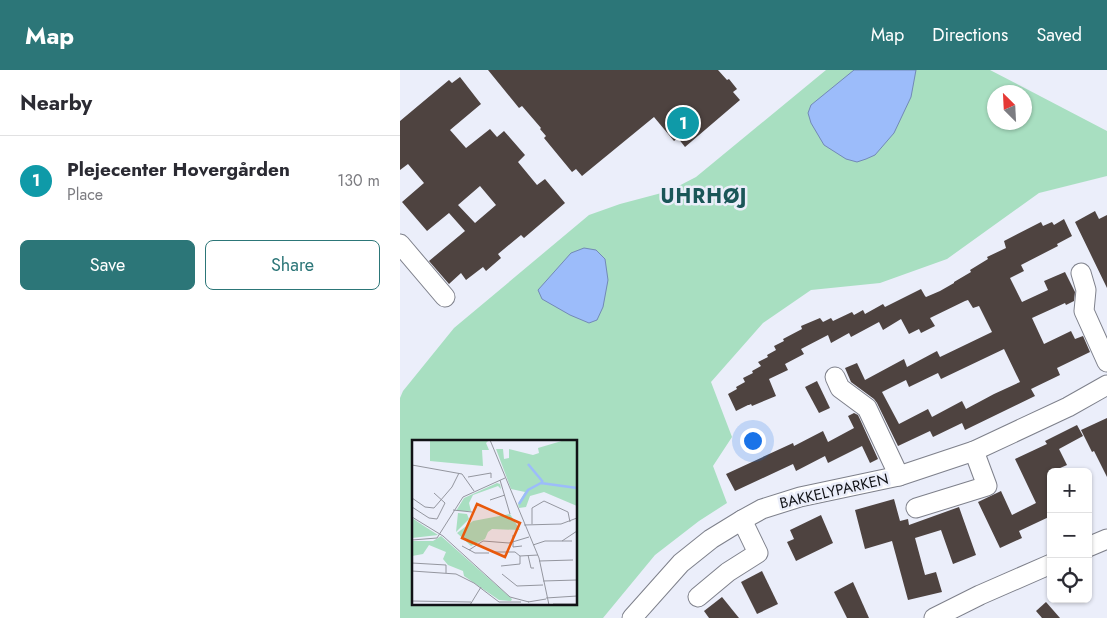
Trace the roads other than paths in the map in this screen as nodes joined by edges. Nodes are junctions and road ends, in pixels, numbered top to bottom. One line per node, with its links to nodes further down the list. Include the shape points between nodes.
1 (400, 244): 3 (street)
2 (1081, 273): 4 (street, via 1086,290 1084,312)
3 (445, 297)
4 (1107, 362)
5 (835, 377): 8 (street, BAKKELYPARKEN, via 840,388 867,408)
6 (1107, 385): 7 (street, BAKKELYPARKEN)
7 (974, 451): 8 (street, BAKKELYPARKEN); 9 (street, via 987,486)
8 (899, 476): 10 (street, BAKKELYPARKEN, via 800,497 762,509)
9 (916, 508)
10 (742, 520): 14 (street, via 758,553); 15 (street, BAKKELYPARKEN, via 681,563)
11 (1107, 539): 12 (street)
12 (1092, 545)
13 (1047, 566): 16 (street)
14 (698, 597)
15 (632, 618)
16 (934, 618)

